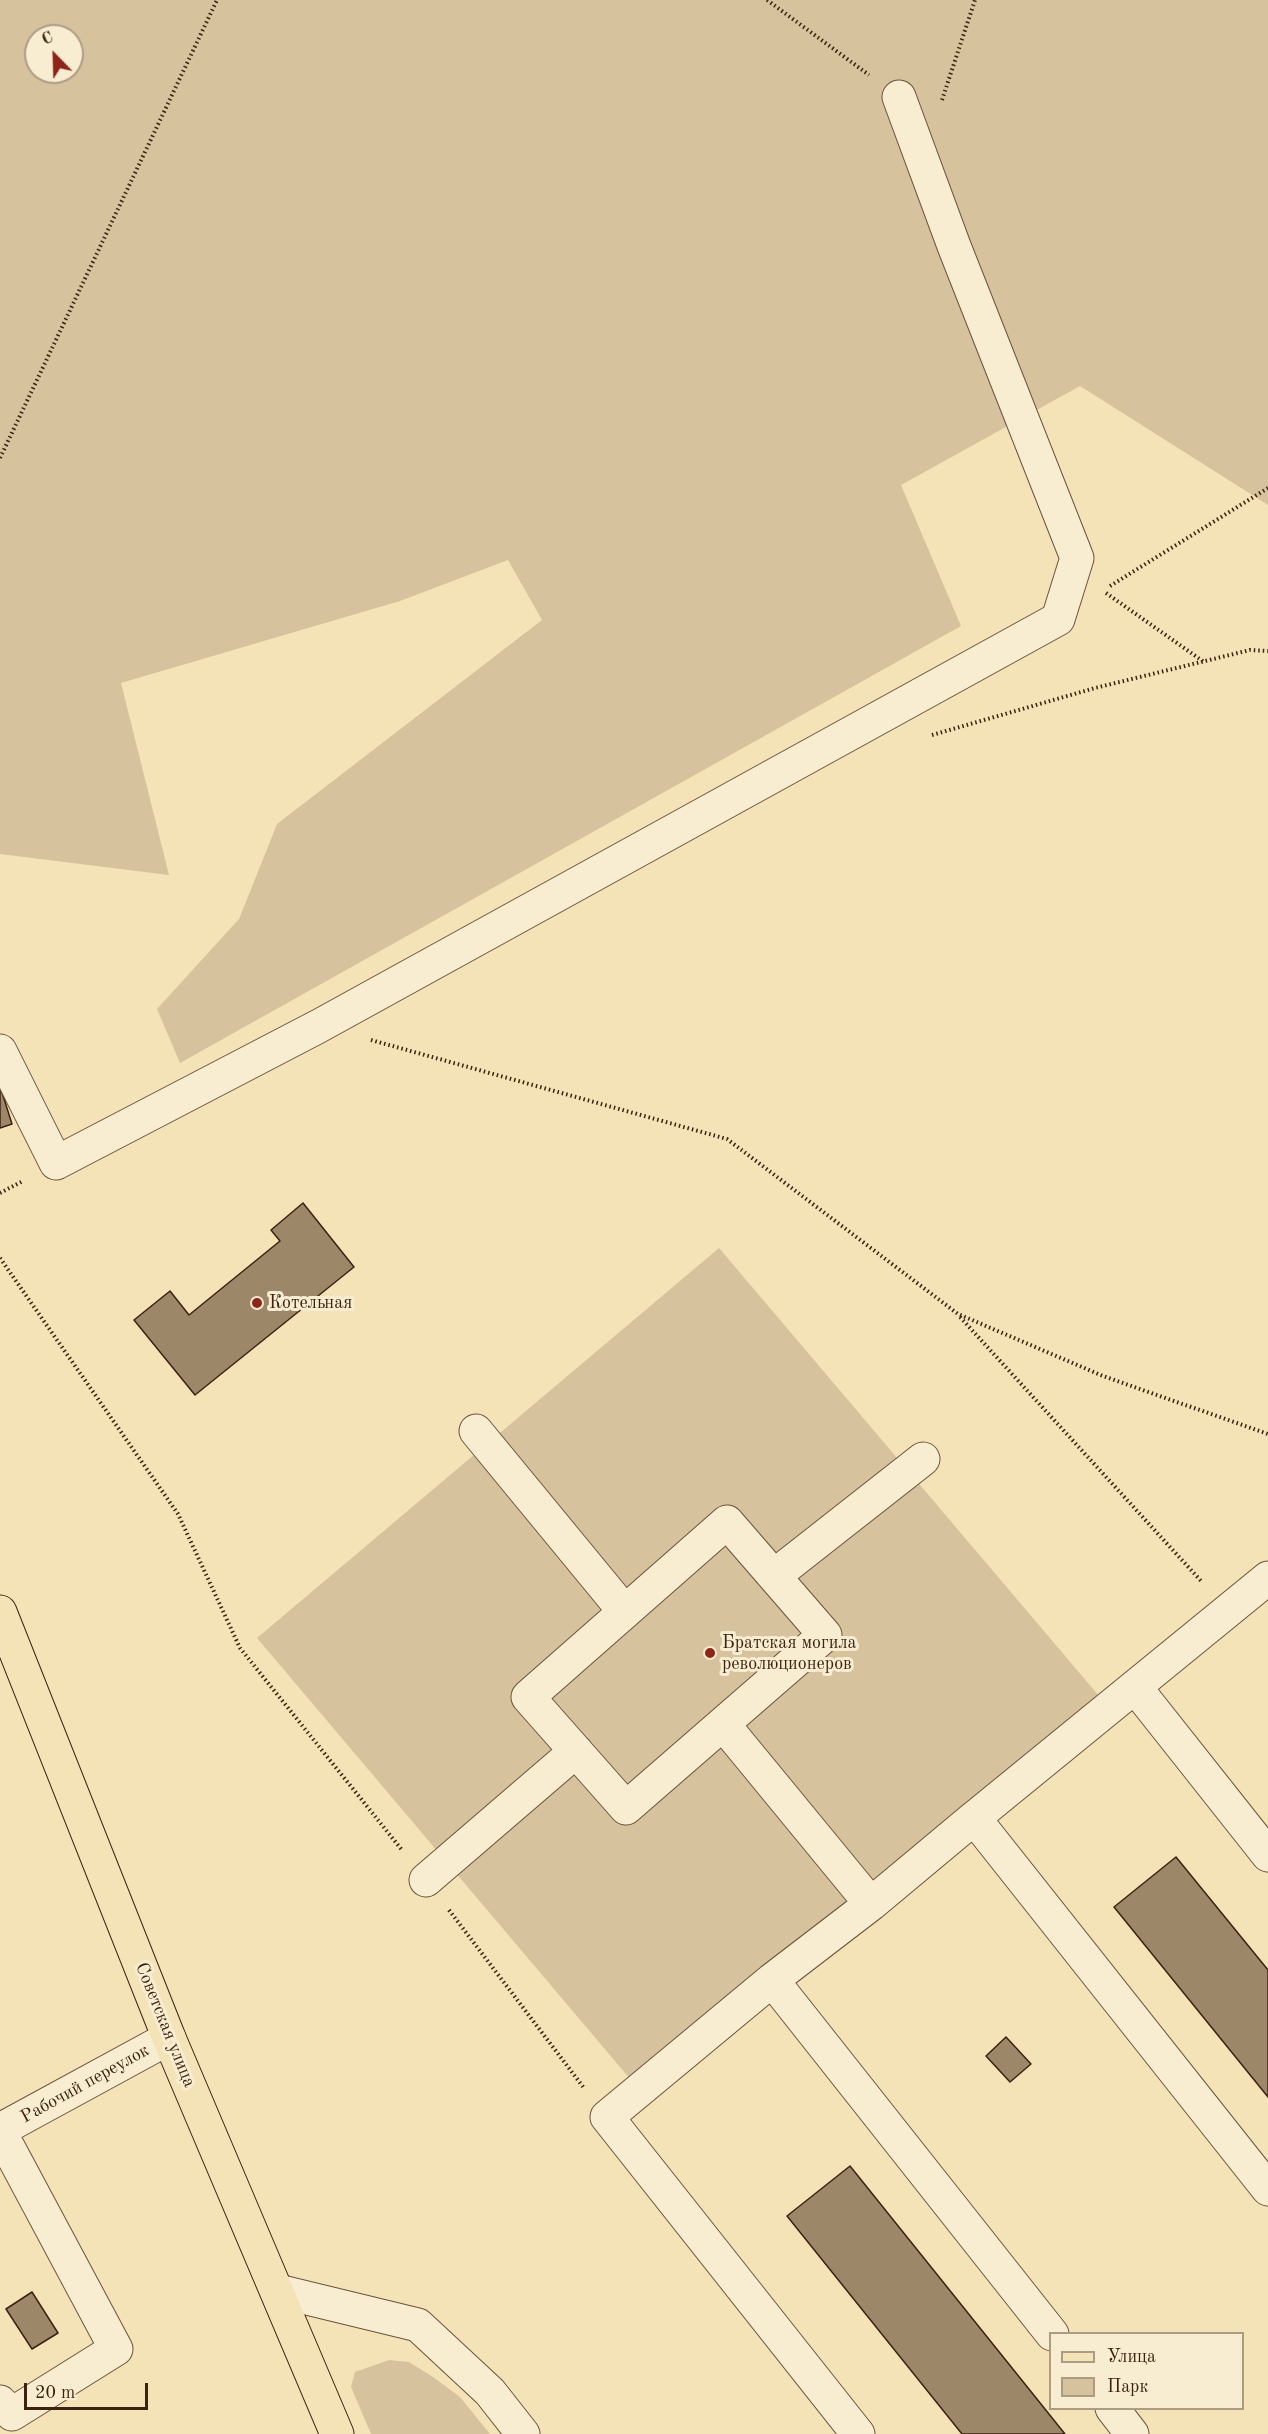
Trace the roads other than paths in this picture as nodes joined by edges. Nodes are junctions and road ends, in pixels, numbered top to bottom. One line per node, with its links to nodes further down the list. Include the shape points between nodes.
1 (899, 97): 2 (street, via 1077,558 1058,619 318,1026 56,1163)
2 (0, 1051)
3 (476, 1431): 8 (street)
4 (923, 1460): 5 (street)
5 (774, 1576): 8 (street, via 727,1522); 10 (street, via 825,1635)
6 (1268, 1578): 9 (street)
7 (0, 1612): 17 (main road, Советская улица)
8 (625, 1612): 11 (street, via 528,1697)
9 (1135, 1687): 12 (street); 13 (street)
10 (723, 1724): 11 (street, via 626,1808); 15 (street)
11 (576, 1751): 14 (street)
12 (974, 1818): 15 (street); 19 (street)
13 (1268, 1855)
14 (426, 1880)
15 (871, 1904): 16 (street)
16 (772, 1980): 21 (street); 26 (street, via 607,2117)
17 (170, 2038): 18 (street, Рабочий переулок); 20 (main road, Советская улица)
18 (0, 2131): 22 (street, via 116,2349 12,2414)
19 (1268, 2189)
20 (278, 2291): 24 (main road, Советская улица); 25 (street, via 418,2325 490,2392)
21 (1050, 2332)
22 (0, 2402)
23 (1113, 2410): 27 (street)
24 (337, 2434)
25 (523, 2434)
26 (858, 2434)
27 (1132, 2434)

